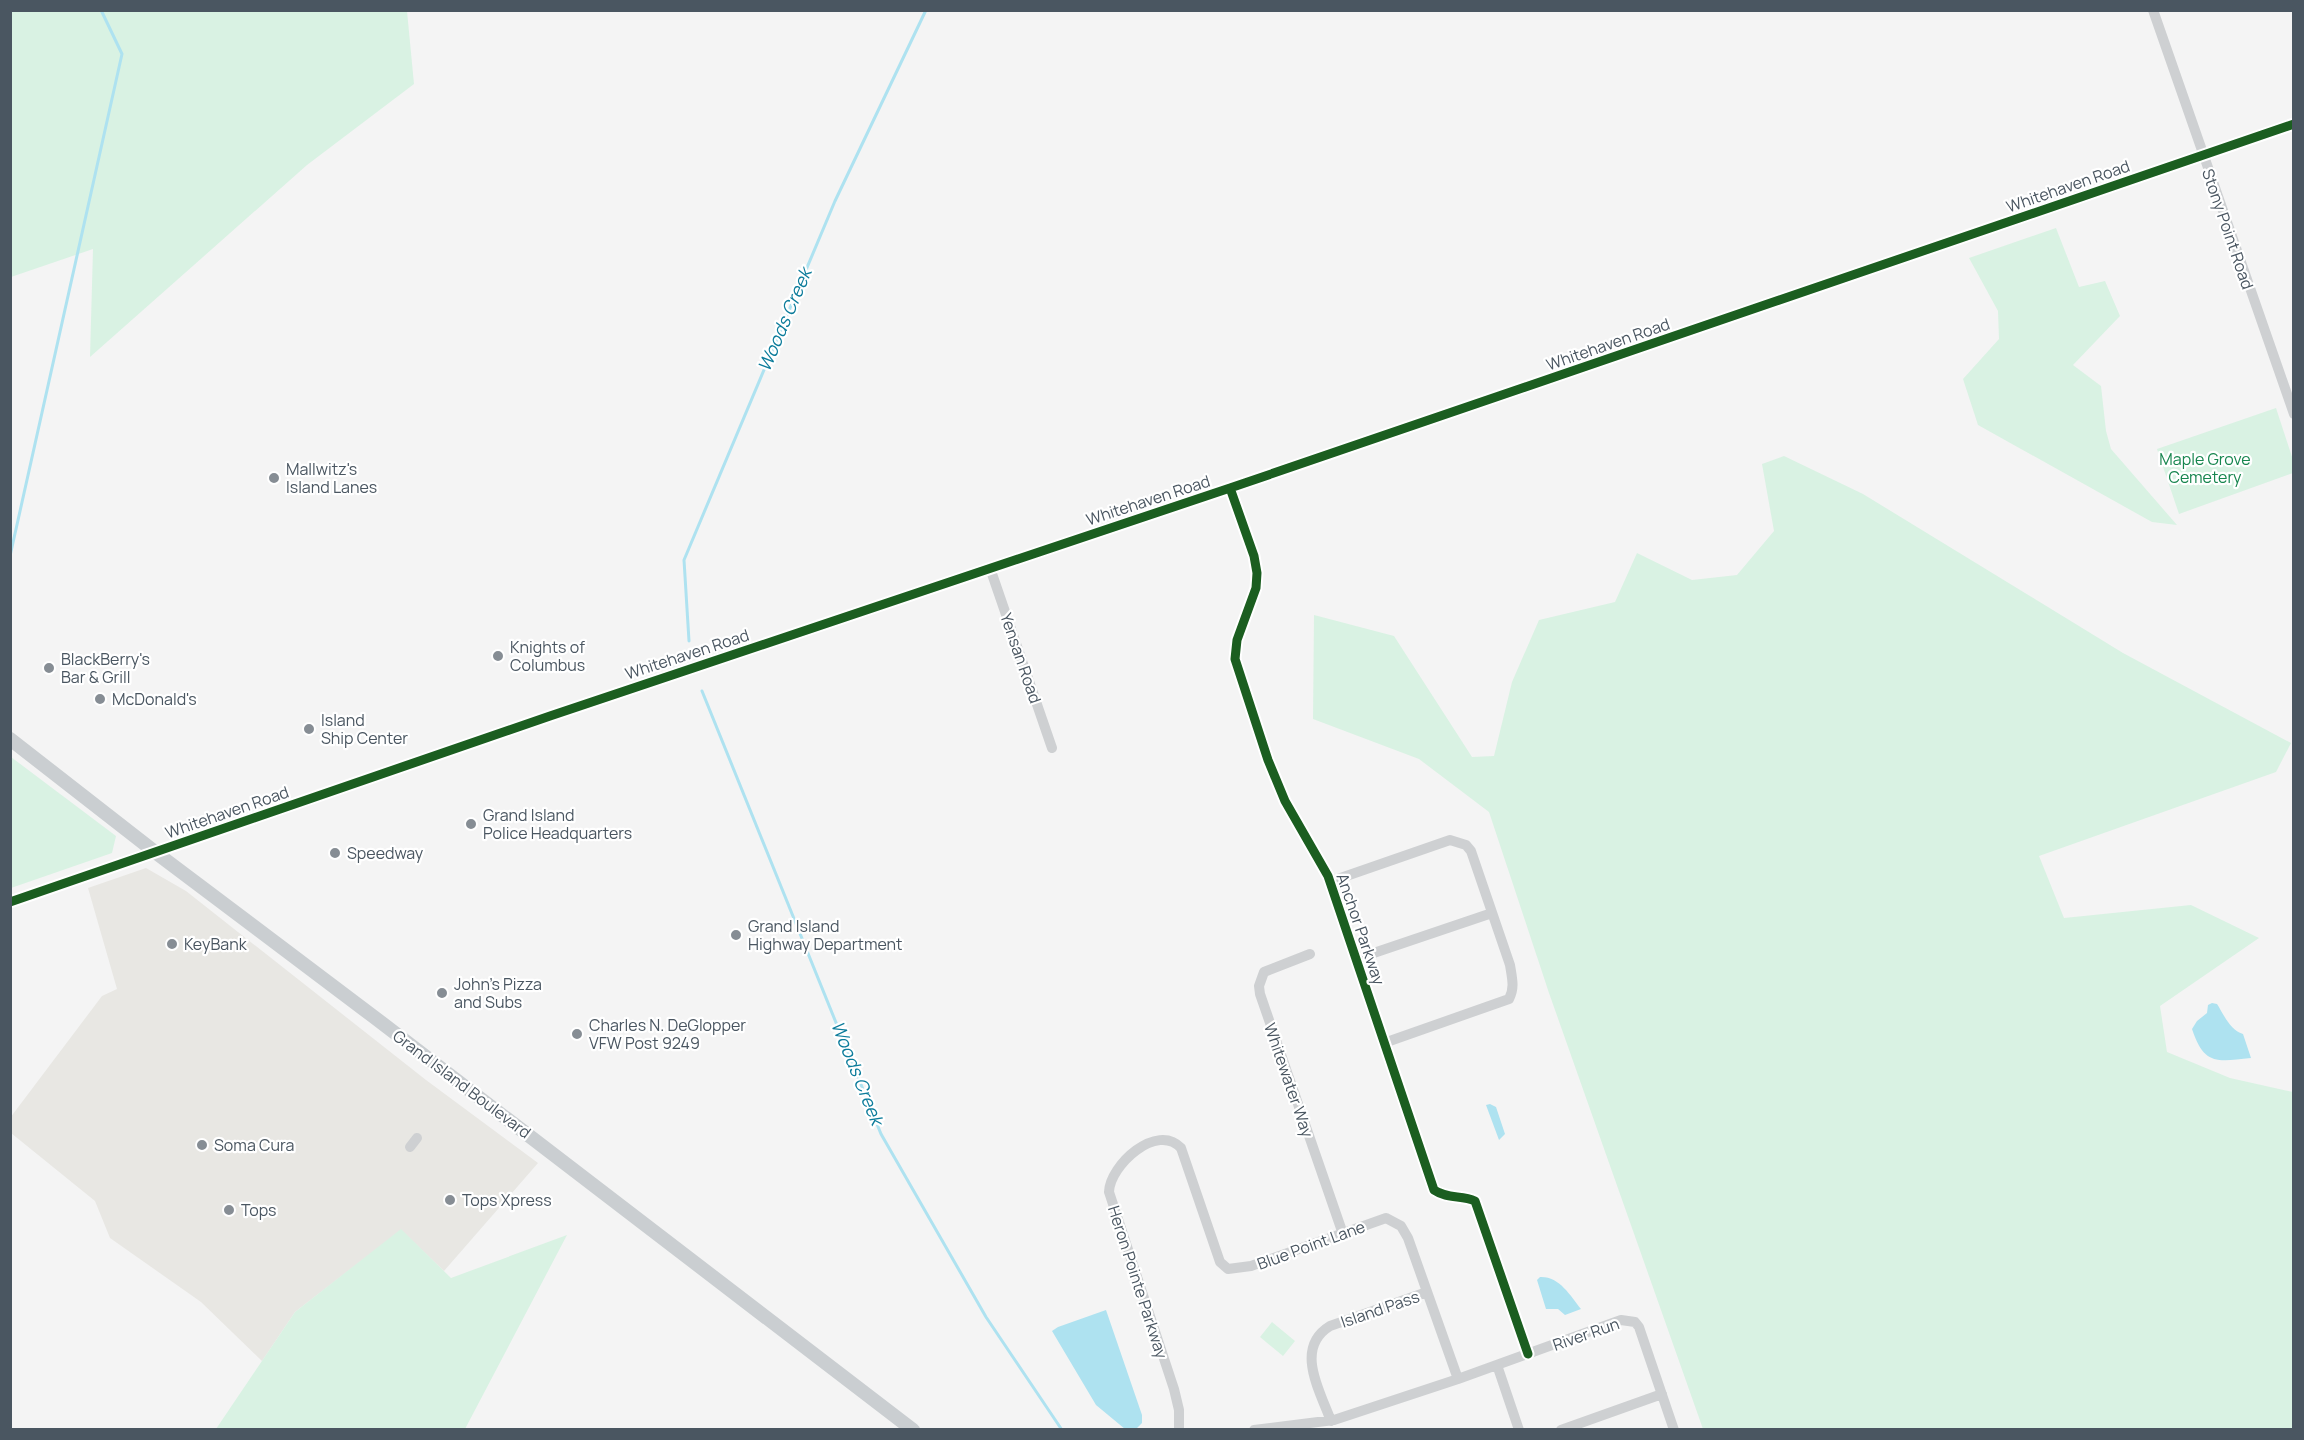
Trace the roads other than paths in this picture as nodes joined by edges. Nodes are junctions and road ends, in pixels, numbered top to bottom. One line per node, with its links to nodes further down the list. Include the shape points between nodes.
1 (2153, 10): 3 (street, Stony Point Road)
2 (2294, 124): 3 (street, Whitehaven Road)
3 (2203, 156): 4 (street, Stony Point Road); 5 (street, Whitehaven Road)
4 (2294, 414)
5 (1230, 488): 6 (street, Whitehaven Road); 10 (street, Anchor Parkway, via 1257,573 1235,659 1285,801)
6 (990, 568): 8 (street, Yensan Road); 9 (street, Whitehaven Road)
7 (10, 739): 9 (main road, Grand Island Boulevard)
8 (1052, 748)
9 (154, 852): 11 (street, Whitehaven Road); 24 (main road, Grand Island Boulevard)
10 (1329, 882): 12 (street, via 1450,840 1471,851); 14 (street, Anchor Parkway)
11 (10, 902)
12 (1492, 913): 14 (street); 15 (street, via 1513,982 1509,999)
13 (1310, 954): 17 (street, Whitewater Way, via 1264,972 1259,986)
14 (1356, 959): 15 (street, Anchor Parkway)
15 (1384, 1043): 19 (street, Anchor Parkway, via 1434,1190 1475,1202)
16 (1143, 1146): 17 (street, Blue Point Lane, via 1168,1140 1181,1148 1220,1262 1228,1269 1251,1266); 25 (street, Heron Pointe Parkway, via 1115,1172 1109,1192 1174,1389)
17 (1343, 1234): 18 (street, Blue Point Lane, via 1386,1218 1395,1222 1408,1238)
18 (1427, 1292): 21 (street, Blue Point Lane); 23 (street, Island Pass, via 1330,1326 1318,1336 1310,1361)
19 (1528, 1354): 20 (street, River Run); 22 (street, River Run, via 1621,1320 1635,1322)
20 (1497, 1365): 21 (street, River Run); 27 (street)
21 (1458, 1379): 23 (street, River Run)
22 (1662, 1394): 28 (street); 29 (street, River Run)
23 (1330, 1421): 26 (street, River Run)
24 (913, 1430)
25 (1179, 1430)
26 (1254, 1430)
27 (1519, 1430)
28 (1561, 1430)
29 (1674, 1430)

